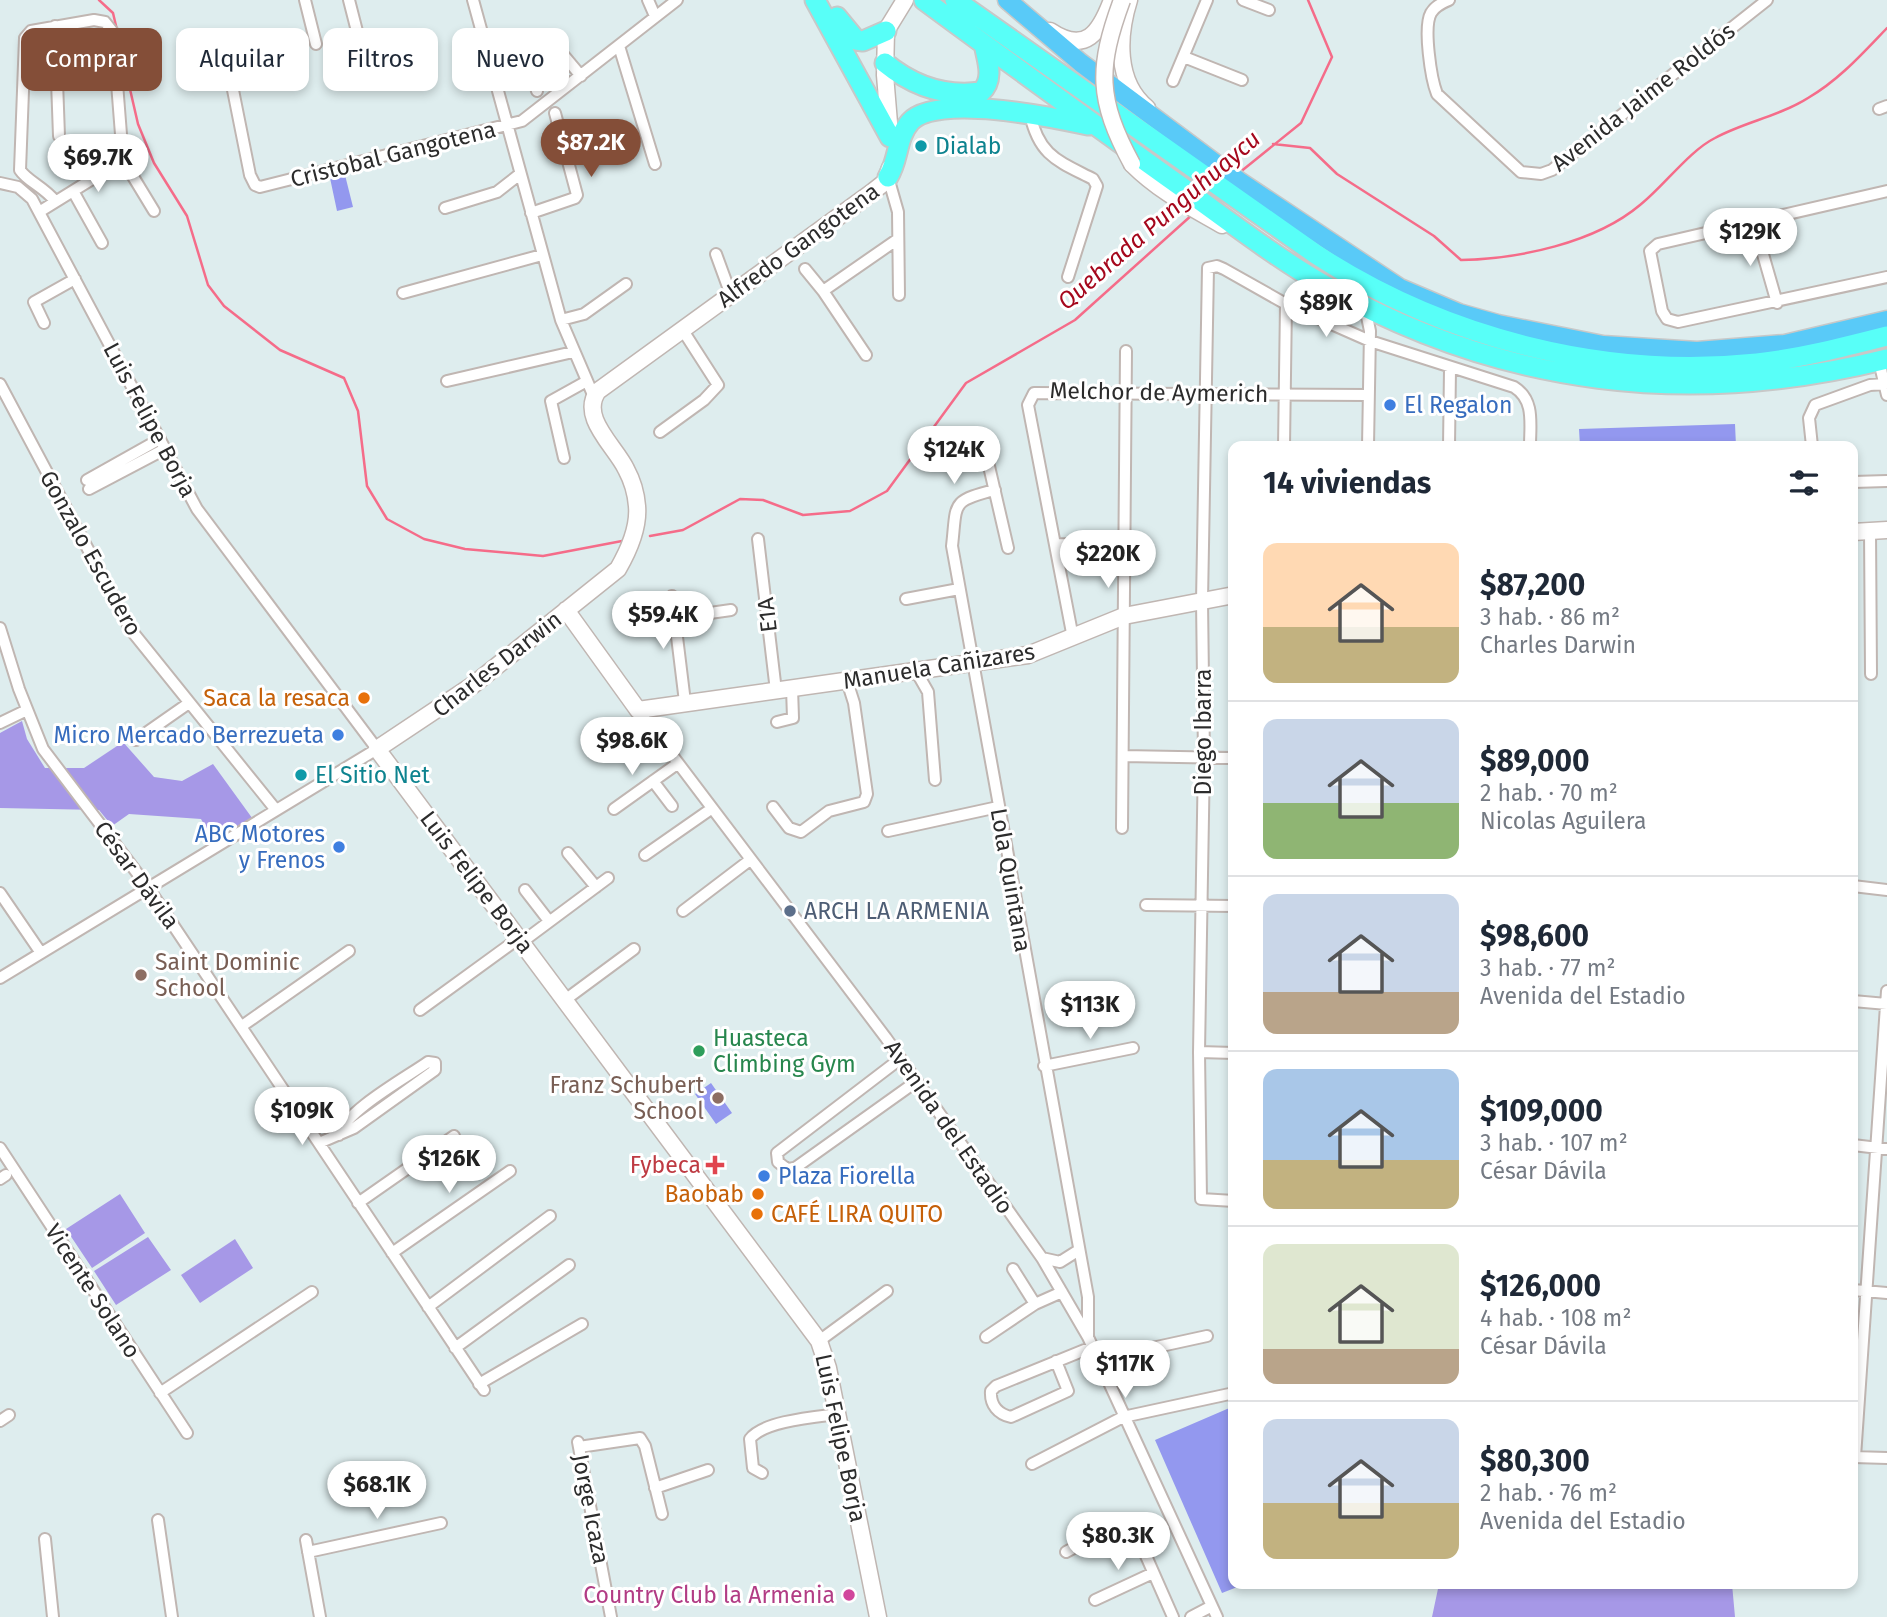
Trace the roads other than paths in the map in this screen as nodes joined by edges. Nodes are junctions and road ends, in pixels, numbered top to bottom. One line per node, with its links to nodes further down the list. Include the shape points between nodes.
1 (305, 0): 24 (street)
2 (349, 0): 22 (street)
3 (473, 0): 36 (street, Charles Darwin)
4 (649, 0): 20 (street)
5 (677, 0): 20 (street, Cristobal Gangotena)
6 (815, 0): 39 (highway)
7 (827, 0): 23 (highway, via 856,40)
8 (924, 0): 25 (highway)
9 (955, 0): 44 (highway)
10 (1112, 0): 18 (street, via 1098,32 1075,41 1061,38)
11 (1122, 0): 58 (street, bridge, via 1104,64 1104,99 1132,164 1179,202)
12 (1129, 0): 44 (street, via 1120,47 1136,94)
13 (1208, 0): 27 (street)
14 (1243, 0): 19 (street)
15 (1449, 0): 16 (street, Avenida Jaime Roldós, via 1432,12 1428,22 1437,94 1521,172 1541,174 1552,170)
16 (1768, 0)
17 (903, 3): 23 (street, Alfredo Gangotena)
18 (1012, 4): 44 (main road)
19 (1269, 10)
20 (655, 16): 26 (street, Cristobal Gangotena)
21 (55, 26): 38 (street); 40 (street, via 94,20 110,25 116,43); 48 (street, via 31,31 25,38 20,170 46,188)
22 (356, 28)
23 (886, 31): 29 (street, Alfredo Gangotena)
24 (316, 44)
25 (984, 44): 29 (highway, via 990,73 981,92 926,88 904,79); 37 (highway)
26 (619, 46): 30 (street, Cristobal Gangotena); 41 (street)
27 (1184, 57): 31 (street); 32 (street)
28 (569, 62): 30 (street)
29 (885, 63): 39 (street, Alfredo Gangotena)
30 (581, 76): 36 (street, Cristobal Gangotena, via 537,111)
31 (1242, 80)
32 (1173, 81)
33 (233, 91): 36 (street, Cristobal Gangotena, via 250,175 260,187)
34 (555, 113): 52 (street, via 577,195)
35 (1030, 114): 37 (highway); 43 (highway, via 944,107 919,114 904,130); 60 (street, via 1045,152 1093,179 1097,192)
36 (506, 126): 42 (street, Charles Darwin)
37 (1098, 128): 58 (highway)
38 (59, 136)
39 (890, 137): 43 (street, Alfredo Gangotena)
40 (123, 160): 46 (street); 50 (street)
41 (655, 164)
42 (520, 174): 49 (street, via 498,192); 52 (street, Charles Darwin)
43 (888, 177): 54 (street, via 897,204); 66 (street, Alfredo Gangotena)
44 (1226, 179): 72 (main road, via 1400,288 1498,324 1603,345 1697,351 1785,344); 75 (highway, via 1363,285 1455,325 1554,352 1636,363 1731,365)
45 (0, 183): 51 (street, Luis Felipe Borja, via 25,190)
46 (73, 191): 48 (street); 55 (street)
47 (1887, 191): 53 (street)
48 (55, 201): 51 (street)
49 (445, 208)
50 (154, 211)
51 (39, 212): 62 (street, Luis Felipe Borja)
52 (531, 213): 57 (street, Charles Darwin)
53 (1754, 223): 68 (street); 68 (street, via 1658,244 1650,251 1667,319 1678,322)
54 (898, 239): 64 (street); 67 (street)
55 (102, 243)
56 (716, 254): 66 (street)
57 (542, 255): 65 (street); 71 (street, Charles Darwin)
58 (1289, 262): 70 (highway)
59 (805, 269): 64 (street)
60 (1068, 277)
61 (1887, 277): 68 (street)
62 (75, 279): 73 (street, via 34,302); 100 (street, Luis Felipe Borja)
63 (626, 284): 71 (street, via 584,314)
64 (823, 291): 79 (street)
65 (403, 293)
66 (731, 295): 74 (street, Alfredo Gangotena)
67 (899, 295)
68 (1777, 303)
69 (1286, 304): 76 (street); 89 (street, Diego Ibarra, via 1224,269 1212,266 1207,270); 90 (street)
70 (1365, 307): 76 (street); 81 (highway, via 1483,355 1605,380 1696,387 1779,381)
71 (561, 320): 78 (street, Charles Darwin)
72 (1887, 320)
73 (44, 323)
74 (682, 329): 92 (street, Alfredo Gangotena, via 605,384); 93 (street, via 718,385)
75 (1887, 336)
76 (1370, 341): 82 (street); 91 (street)
77 (1126, 351): 88 (street)
78 (573, 352): 83 (street, Charles Darwin); 84 (street)
79 (866, 355)
80 (1883, 360): 81 (highway); 87 (street)
81 (1855, 366): 86 (street, via 1863,379)
82 (1450, 369): 97 (street); 98 (street, via 1514,387 1526,397)
83 (587, 381): 92 (street, Charles Darwin); 101 (street, via 551,401)
84 (447, 382)
85 (0, 384): 130 (street, Gonzalo Escudero, via 131,630)
86 (1860, 389): 87 (street); 99 (street, via 1815,405 1809,418)
87 (1886, 389)
88 (1125, 391): 89 (street, Melchor de Aymerich); 110 (street, Melchor de Aymerich, via 1038,391 1029,399); 111 (street)
89 (1206, 394): 90 (street, Melchor de Aymerich); 117 (street, Diego Ibarra)
90 (1285, 394): 91 (street, Melchor de Aymerich); 95 (street)
91 (1368, 395): 96 (street)
92 (594, 397): 118 (street, Charles Darwin, via 593,415 632,482 636,522 628,553 618,569)
93 (660, 432)
94 (982, 436): 105 (street)
95 (1284, 441)
96 (1368, 441)
97 (1449, 441)
98 (1530, 441)
99 (1811, 441)
100 (163, 444): 104 (street); 136 (street, Luis Felipe Borja, via 197,509)
101 (564, 458)
102 (1887, 481): 103 (street)
103 (1858, 482)
104 (88, 484)
105 (995, 490): 112 (street); 113 (street, Lola Quintana, via 968,496 957,505 952,546)
106 (1887, 530): 107 (street)
107 (1870, 531): 108 (street); 126 (street)
108 (1858, 532)
109 (758, 539): 128 (street, E1A)
110 (1055, 544): 111 (street); 123 (street, Melchor de Aymerich)
111 (1124, 545): 120 (street)
112 (1008, 548)
113 (959, 589): 116 (street); 124 (street, Lola Quintana)
114 (672, 596): 121 (street)
115 (1228, 596): 117 (street, Manuela Cañizares)
116 (906, 599)
117 (1202, 601): 120 (street, Manuela Cañizares); 138 (street, Diego Ibarra)
118 (566, 610): 132 (street, Avenida del Estadio); 136 (street, Charles Darwin, via 473,685)
119 (731, 610): 121 (street)
120 (1124, 616): 123 (street, Manuela Cañizares); 137 (street)
121 (675, 618): 129 (street)
122 (0, 628): 131 (street, César Dávila)
123 (1073, 638): 124 (street, Manuela Cañizares, via 1028,655)
124 (971, 663): 125 (street, Manuela Cañizares); 145 (street, Lola Quintana)
125 (916, 671): 127 (street, Manuela Cañizares); 141 (street, via 928,692)
126 (1871, 674)
127 (847, 681): 128 (street, Manuela Cañizares); 144 (street, via 867,794 864,802 829,811 801,832 789,828)
128 (784, 690): 129 (street, Manuela Cañizares); 133 (street, E1A, via 793,718)
129 (685, 702): 132 (street, Manuela Cañizares)
130 (189, 703): 135 (street); 148 (street, Gonzalo Escudero)
131 (27, 710): 134 (street); 155 (street, César Dávila, via 43,749)
132 (638, 710): 140 (street, Avenida del Estadio)
133 (777, 722)
134 (0, 723)
135 (136, 740)
136 (377, 749): 148 (street, Charles Darwin); 166 (street, Luis Felipe Borja)
137 (1123, 756): 138 (street); 149 (street)
138 (1205, 757): 139 (street); 162 (street, Diego Ibarra)
139 (1228, 758)
140 (677, 764): 142 (street); 147 (street, Avenida del Estadio)
141 (935, 780)
142 (653, 781): 143 (street); 146 (street)
143 (671, 806)
144 (773, 807)
145 (998, 807): 150 (street); 181 (street, Lola Quintana)
146 (614, 809)
147 (711, 809): 152 (street); 153 (street, Avenida del Estadio)
148 (276, 810): 155 (street, Charles Darwin)
149 (1122, 828)
150 (888, 831)
151 (568, 853): 156 (street)
152 (645, 855)
153 (750, 860): 164 (street); 180 (street, Avenida del Estadio)
154 (608, 878): 156 (street)
155 (148, 886): 169 (street, Charles Darwin); 176 (street, César Dávila)
156 (596, 887): 165 (street)
157 (1858, 887): 159 (street)
158 (525, 890): 165 (street)
159 (1887, 890)
160 (0, 893): 169 (street)
161 (1146, 905): 162 (street)
162 (1202, 906): 163 (street); 178 (street, Diego Ibarra)
163 (1228, 906)
164 (683, 911)
165 (550, 921): 166 (street)
166 (520, 940): 172 (street, Luis Felipe Borja); 175 (street)
167 (634, 949): 172 (street)
168 (349, 951): 176 (street)
169 (41, 953): 170 (street, Charles Darwin)
170 (0, 978)
171 (1887, 991): 174 (street)
172 (565, 1000): 209 (street, Luis Felipe Borja)
173 (1858, 1001): 174 (street)
174 (1886, 1004): 188 (street)
175 (420, 1010)
176 (242, 1026): 185 (street, César Dávila)
177 (1133, 1048): 181 (street)
178 (1199, 1052): 179 (street); 190 (street, Diego Ibarra, via 1202,1200)
179 (1228, 1053)
180 (900, 1059): 182 (street, Avenida del Estadio); 182 (street, via 777,1153 778,1162 787,1169 795,1167)
181 (1044, 1066): 193 (street, Lola Quintana)
182 (917, 1082): 195 (street, Avenida del Estadio)
183 (339, 1135): 183 (street, via 435,1070 435,1063 428,1062 355,1114); 185 (street)
184 (454, 1136): 191 (street)
185 (318, 1143): 191 (street, César Dávila)
186 (1858, 1146): 188 (street)
187 (0, 1148): 214 (street, Vicente Solano)
188 (1882, 1149): 200 (street)
189 (510, 1171): 194 (street)
190 (1228, 1201)
191 (358, 1203): 194 (street, César Dávila)
192 (550, 1216): 205 (street)
193 (1079, 1250): 195 (street, via 1060,1262); 210 (street, Lola Quintana)
194 (392, 1254): 205 (street, César Dávila)
195 (1042, 1258): 202 (street, Avenida del Estadio)
196 (569, 1265): 211 (street)
197 (1013, 1269): 204 (street)
198 (1858, 1290): 200 (street)
199 (887, 1291): 209 (street)
200 (1865, 1291): 203 (street); 216 (street)
201 (312, 1292): 214 (street)
202 (1062, 1292): 204 (street); 210 (street, Avenida del Estadio)
203 (1887, 1293)
204 (1035, 1304): 208 (street)
205 (428, 1307): 211 (street, César Dávila)
206 (582, 1324): 211 (street, César Dávila, via 481,1387)
207 (1207, 1336): 212 (street)
208 (986, 1337)
209 (819, 1341): 217 (street, Luis Felipe Borja)
210 (1090, 1342): 212 (street, Avenida del Estadio); 213 (street)
211 (455, 1348)
212 (1097, 1360): 218 (street, Avenida del Estadio)
213 (1056, 1361): 213 (street, via 996,1386 991,1397 997,1410 1011,1417 1068,1391)
214 (160, 1393): 219 (street, Vicente Solano)
215 (1228, 1394): 218 (street)
216 (1858, 1397)
217 (838, 1414): 224 (street, via 754,1433 750,1439 752,1460 756,1472); 240 (street, Luis Felipe Borja)
218 (1123, 1417): 222 (street); 235 (street, Avenida del Estadio)
219 (187, 1433)
220 (1858, 1457): 221 (street)
221 (1887, 1458)
222 (1032, 1464)
223 (708, 1470): 225 (street)
224 (762, 1473)
225 (655, 1488): 226 (street); 239 (street, Jorge Icaza, via 640,1438 579,1444)
226 (662, 1514)
227 (158, 1520): 237 (street)
228 (441, 1523): 231 (street)
229 (45, 1539): 236 (street)
230 (306, 1540): 231 (street)
231 (308, 1552): 238 (street)
232 (1066, 1552): 233 (street, via 1125,1521 1132,1524)
233 (1153, 1573): 234 (street); 241 (street)
234 (1095, 1600)
235 (1215, 1612): 242 (street)
236 (52, 1617)
237 (172, 1617)
238 (320, 1617)
239 (611, 1617)
240 (878, 1617)
241 (1173, 1617)
242 (1191, 1617)

